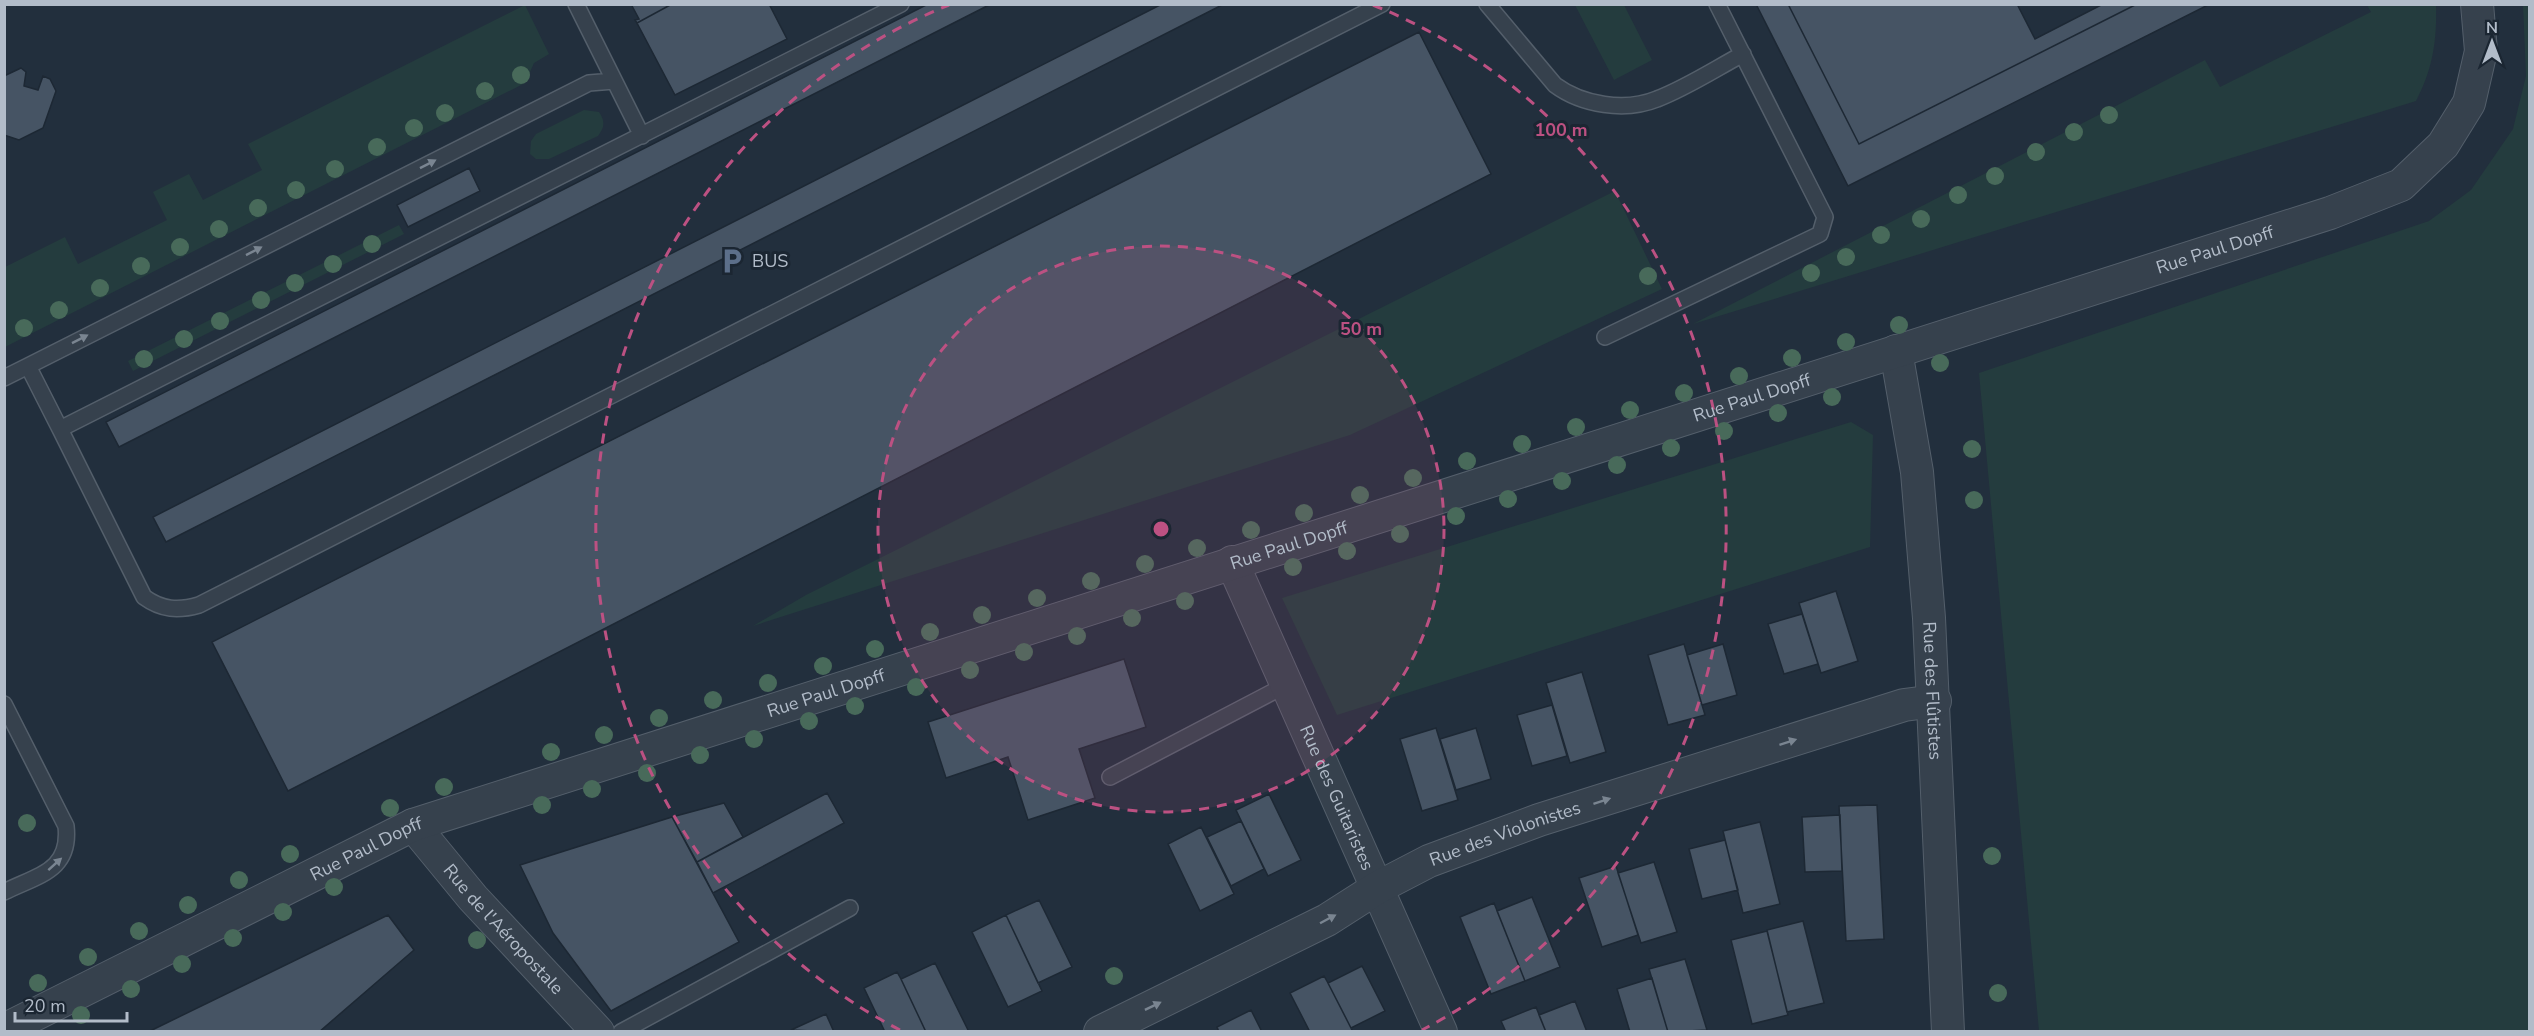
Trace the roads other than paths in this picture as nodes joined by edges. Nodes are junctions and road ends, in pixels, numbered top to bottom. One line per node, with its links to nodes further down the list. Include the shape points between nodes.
1 (576, 4): 8 (lane)
2 (901, 4): 9 (lane)
3 (1382, 4): 14 (lane, via 199,605 177,610 163,608 144,597)
4 (1486, 4): 7 (lane, via 1555,85 1588,101 1632,105 1656,100)
5 (1717, 4): 7 (lane)
6 (2477, 4): 11 (street, Rue Paul Dopff, via 2481,51 2469,103 2443,145 2402,184 2330,213)
7 (1743, 54): 10 (lane, via 1825,217 1820,234)
8 (614, 81): 9 (lane); 12 (lane, one-way to 8, via 588,83)
9 (642, 135): 14 (lane)
10 (1605, 337)
11 (1896, 351): 15 (street, Rue Paul Dopff); 17 (street, Rue des Flûtistes, via 1917,472)
12 (28, 366): 13 (lane); 14 (lane)
13 (4, 378)
14 (60, 429)
15 (1232, 562): 16 (street, Rue des Guitaristes); 20 (street, Rue Paul Dopff)
16 (1286, 685): 19 (lane); 21 (street, Rue des Guitaristes)
17 (1935, 701): 21 (street, Rue des Violonistes, one-way to 17, via 1429,861 1539,820 1904,705); 29 (street, Rue des Flûtistes)
18 (4, 704): 22 (lane, one-way to 18, via 60,862 68,837)
19 (1110, 777)
20 (413, 825): 24 (street, Rue Paul Dopff); 25 (street, Rue de l'Aéropostale, via 473,898)
21 (1377, 888): 27 (street, Rue des Violonistes, one-way to 21, via 1327,920); 28 (street, Rue des Guitaristes)
22 (4, 892)
23 (850, 908): 26 (lane)
24 (4, 1030)
25 (598, 1032)
26 (621, 1032)
27 (1100, 1032)
28 (1441, 1032)
29 (1948, 1032)

